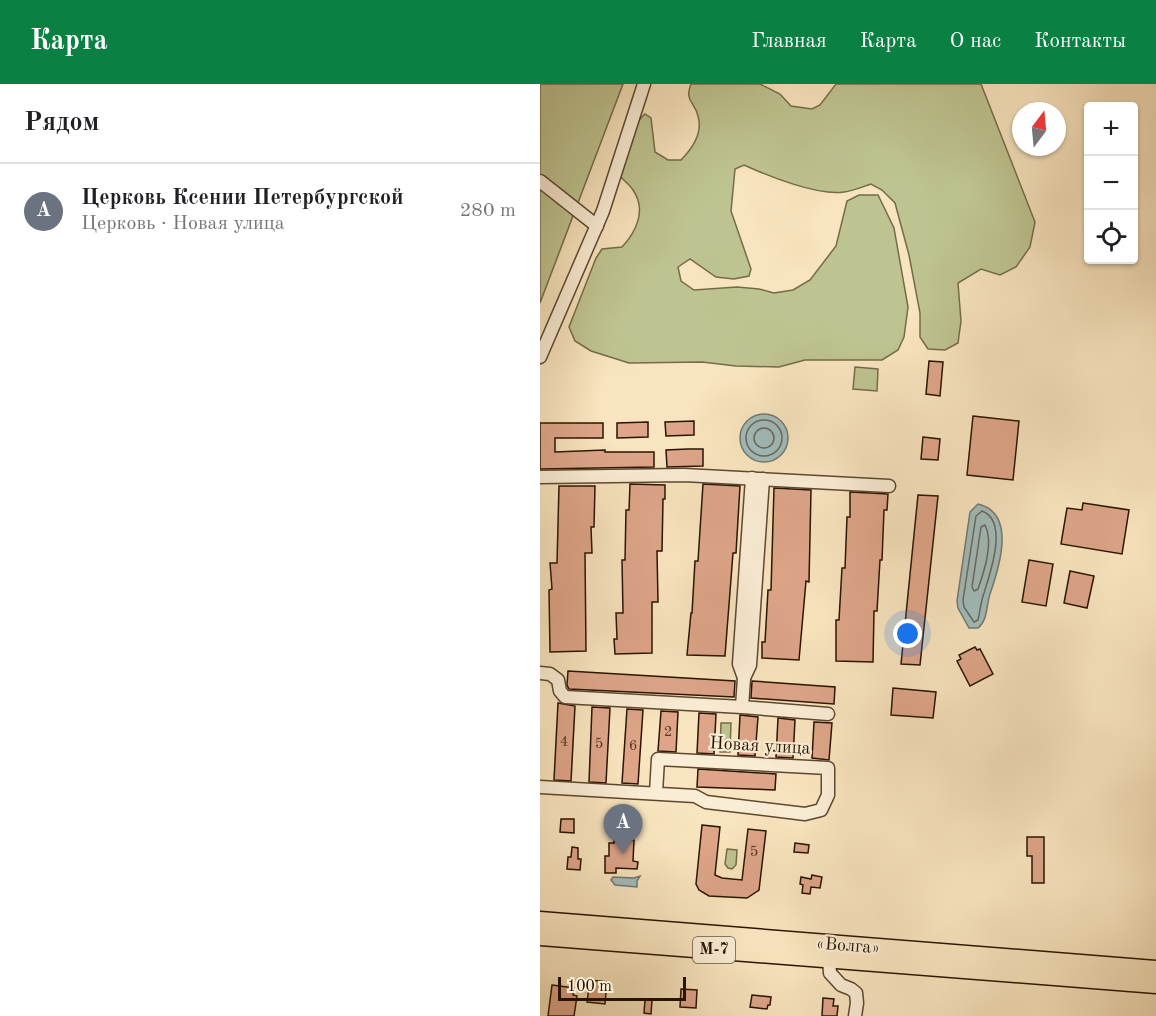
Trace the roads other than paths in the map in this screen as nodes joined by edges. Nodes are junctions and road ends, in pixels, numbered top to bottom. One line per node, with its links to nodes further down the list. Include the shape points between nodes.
1 (644, 84): 3 (street)
2 (540, 182): 3 (street)
3 (597, 226): 4 (street)
4 (540, 357)
5 (540, 477): 6 (street)
6 (757, 478): 7 (street); 9 (street, via 748,616 750,665 744,678)
7 (889, 486)
8 (540, 672): 9 (street, via 558,681 565,697)
9 (742, 707): 10 (street)
10 (828, 714)
11 (540, 787): 12 (street, Новая улица)
12 (656, 793): 12 (street, Новая улица, via 805,814 821,810 828,795 828,768 658,759)
13 (540, 921): 16 (highway, «Волга» / М-7)
14 (540, 936): 15 (highway, «Волга» / М-7)
15 (829, 959): 17 (highway, «Волга» / М-7); 18 (street, via 830,973 856,993)
16 (1156, 970)
17 (1156, 984)
18 (855, 1016)

